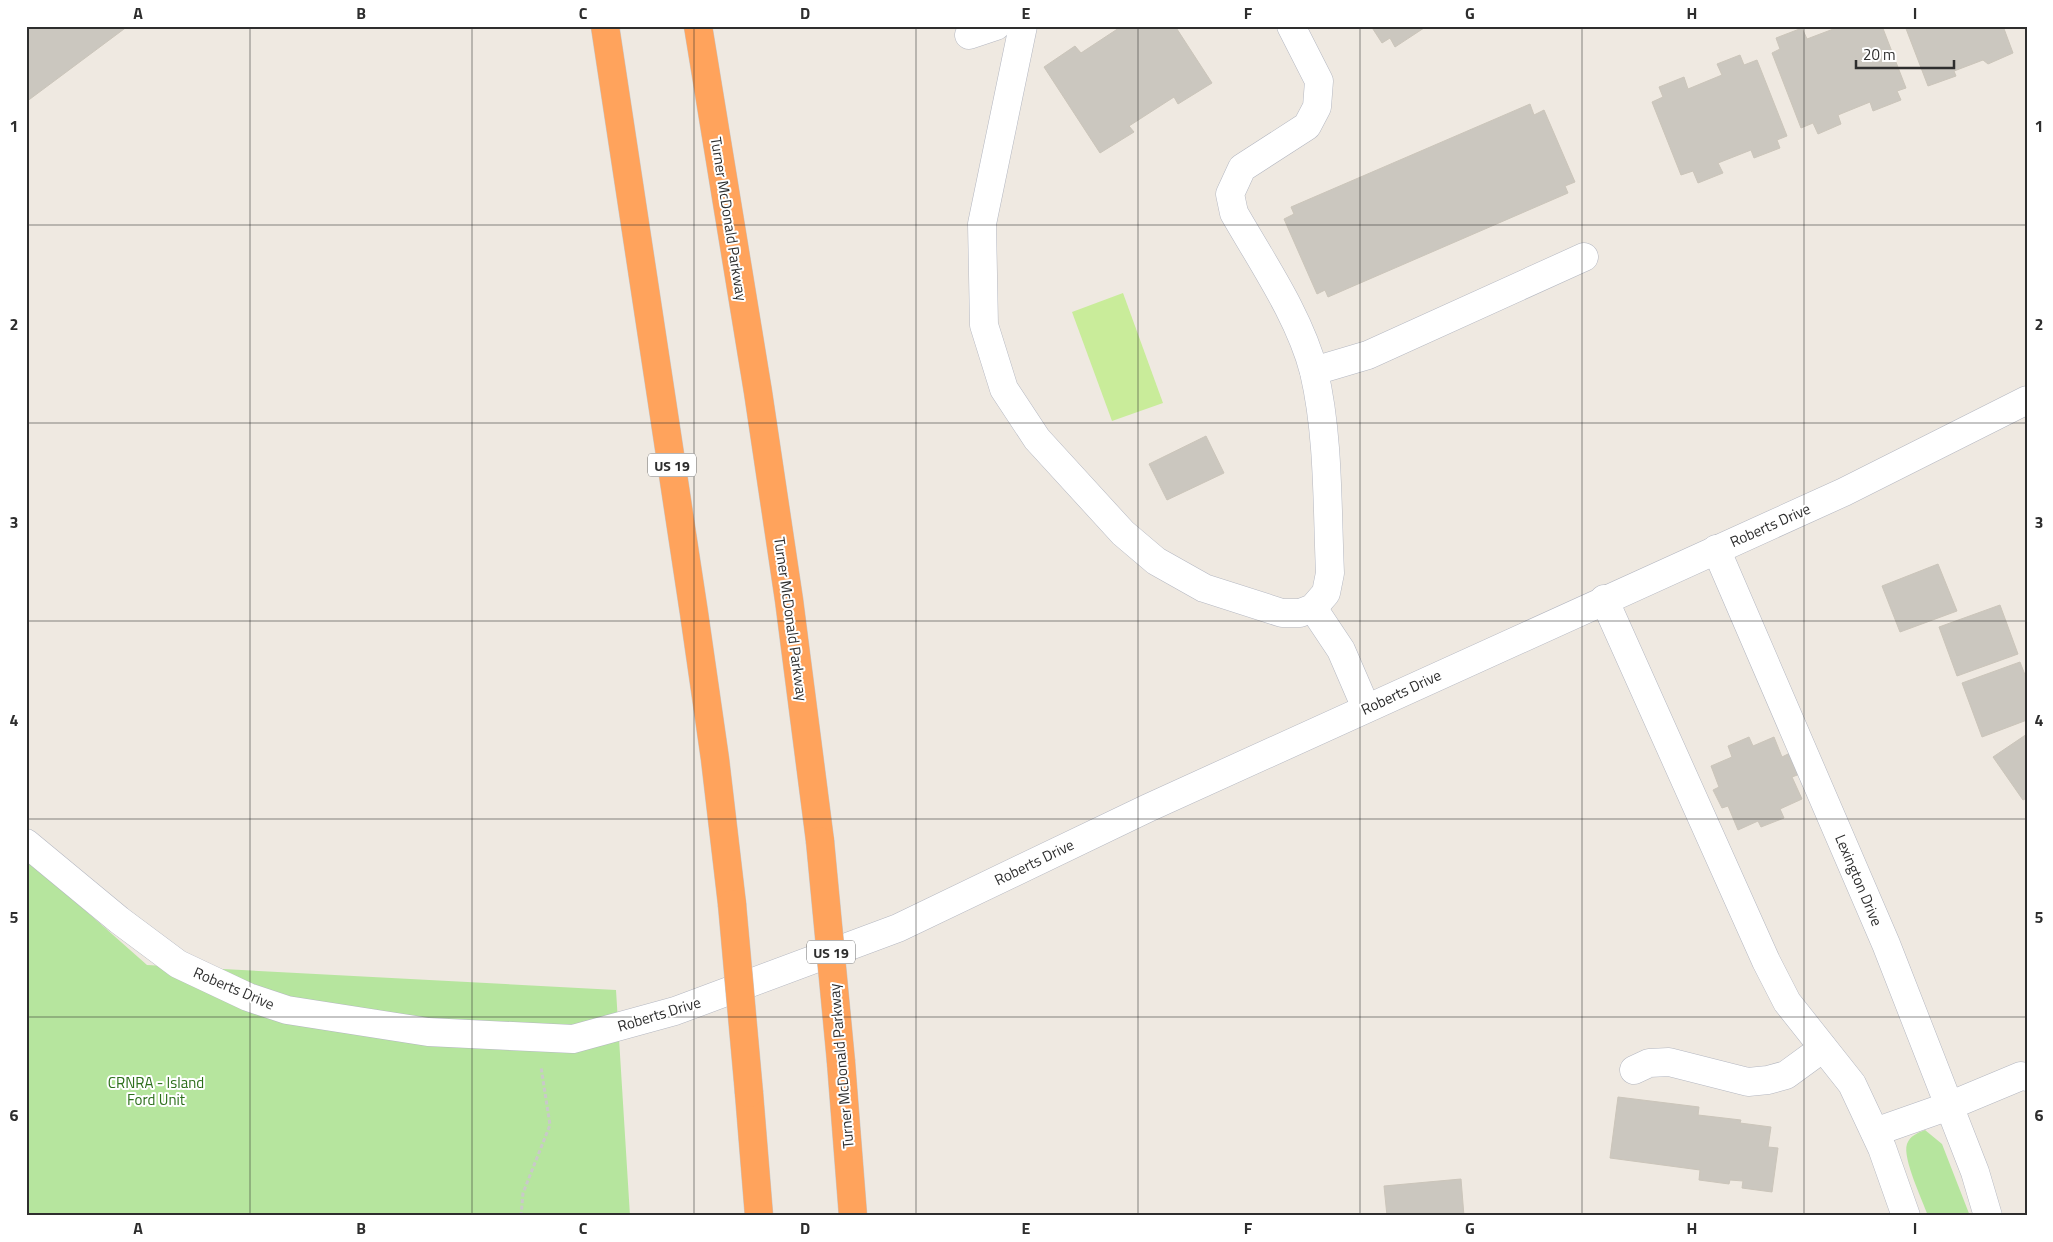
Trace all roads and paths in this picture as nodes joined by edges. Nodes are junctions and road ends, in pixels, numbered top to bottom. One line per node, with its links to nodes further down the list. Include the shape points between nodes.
1 (605, 26): 22 (highway, US 19, bridge, via 715,759 732,904)
2 (698, 26): 23 (highway, Turner McDonald Parkway / US 19, bridge, via 789,600 820,841)
3 (996, 26): 6 (street)
4 (1023, 26): 12 (street, via 982,224 984,324 1004,389 1037,438 1123,532 1156,561 1204,588 1282,613 1300,613)
5 (1291, 26): 8 (street, via 1319,81 1317,107 1307,126 1242,168 1230,194 1234,213 1295,320)
6 (970, 35)
7 (1584, 256): 8 (street, via 1368,355)
8 (1314, 371): 12 (street, via 1322,422 1330,573 1326,592)
9 (2027, 400): 10 (street, Roberts Drive, via 1844,492)
10 (1716, 549): 11 (street, Roberts Drive); 19 (street, Lexington Drive, via 1886,944)
11 (1604, 599): 13 (street, Roberts Drive); 16 (street, via 1766,961 1787,1002)
12 (1312, 608): 13 (street, via 1341,650)
13 (1366, 708): 15 (street, Roberts Drive, via 898,928 675,1012 573,1038)
14 (26, 843): 15 (street, Roberts Drive, via 178,964 248,997 287,1010 428,1032)
15 (536, 1037): 21 (path, via 550,1125 523,1193)
16 (1823, 1048): 18 (street, via 1786,1075 1768,1080 1748,1082 1670,1062 1649,1063); 20 (street, via 1852,1084)
17 (2025, 1069): 19 (street)
18 (1634, 1070)
19 (1949, 1106): 20 (street); 25 (street, Lexington Drive)
20 (1875, 1132): 24 (street)
21 (521, 1216)
22 (759, 1216)
23 (853, 1216)
24 (1906, 1216)
25 (1988, 1216)

